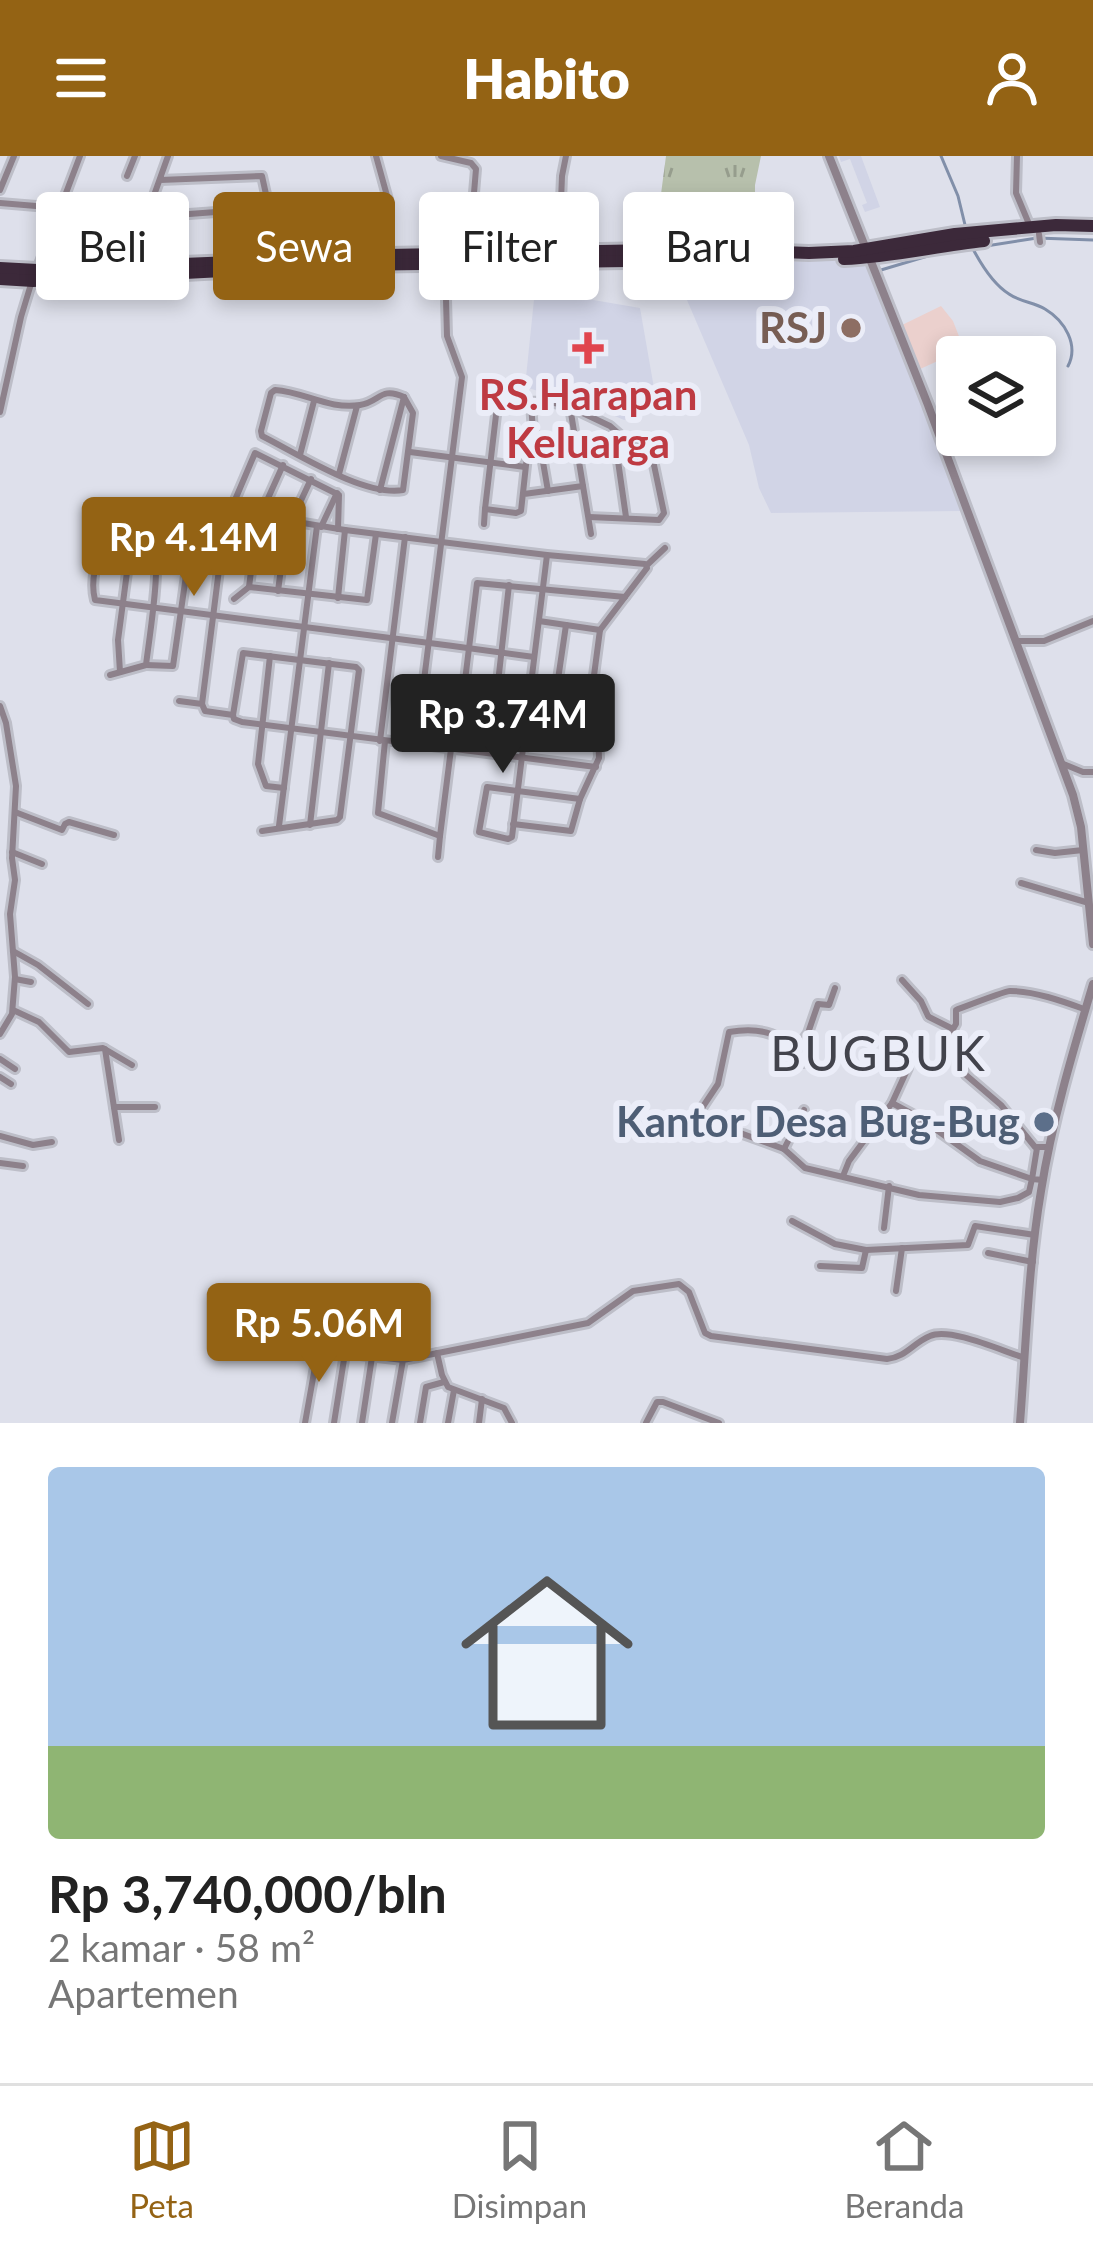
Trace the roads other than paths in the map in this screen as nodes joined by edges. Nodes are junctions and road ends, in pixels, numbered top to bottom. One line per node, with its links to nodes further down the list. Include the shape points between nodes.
1 (14, 156): 12 (street)
2 (80, 156): 13 (street)
3 (135, 156): 10 (street)
4 (169, 156): 11 (street)
5 (376, 156): 15 (street)
6 (441, 156): 16 (street, via 476,169)
7 (566, 156): 17 (street)
8 (829, 156): 23 (street)
9 (1017, 156): 22 (street, via 1016,193)
10 (127, 176)
11 (160, 180): 14 (street, via 260,175); 20 (street, via 149,217)
12 (0, 190)
13 (66, 192)
14 (267, 192)
15 (386, 192)
16 (474, 192)
17 (559, 192)
18 (0, 202): 19 (street)
19 (36, 206)
20 (213, 212)
21 (1093, 230): 22 (highway)
22 (1037, 235): 23 (highway)
23 (868, 254): 25 (highway); 92 (street)
24 (395, 255): 26 (highway)
25 (599, 256)
26 (417, 257): 27 (highway)
27 (395, 258)
28 (213, 266): 30 (highway)
29 (0, 268): 30 (highway)
30 (35, 276): 31 (highway); 38 (street)
31 (0, 279)
32 (446, 300): 43 (street, via 447,336 462,374)
33 (404, 397): 36 (street, via 384,393); 41 (street, via 413,413); 50 (street)
34 (314, 401): 36 (street); 42 (street); 42 (street, via 271,393 261,434)
35 (531, 403): 37 (street); 40 (street); 44 (street, via 499,407)
36 (357, 406): 47 (street)
37 (570, 406): 39 (street); 49 (street)
38 (0, 412)
39 (614, 430): 57 (street); 57 (street, via 654,465 664,513 658,520)
40 (533, 432): 46 (street); 51 (street)
41 (408, 451): 43 (street); 50 (street, via 403,490)
42 (300, 454): 47 (street)
43 (452, 458): 44 (street); 68 (street)
44 (491, 463): 46 (street); 54 (street)
45 (284, 465): 48 (street); 55 (street, via 255,453); 56 (street)
46 (525, 467): 53 (street)
47 (339, 474): 50 (street)
48 (311, 479): 52 (street); 60 (street)
49 (584, 486): 51 (street); 58 (street)
50 (380, 490)
51 (548, 491): 53 (street)
52 (337, 493): 62 (street); 63 (street)
53 (524, 494): 54 (street, via 519,513)
54 (485, 509): 61 (street)
55 (232, 511): 56 (street); 59 (street)
56 (259, 517): 60 (street); 75 (street)
57 (626, 517): 58 (street)
58 (589, 518): 65 (street)
59 (225, 522): 72 (street, via 199,521); 85 (street)
60 (289, 522): 62 (street); 77 (street)
61 (484, 524)
62 (319, 526): 63 (street); 78 (street)
63 (342, 530): 64 (street); 80 (street)
64 (376, 534): 66 (street); 80 (street, via 367,600)
65 (591, 534)
66 (406, 537): 68 (street); 91 (street)
67 (131, 542): 71 (street); 82 (street); 82 (street, via 109,531 94,569 95,600)
68 (441, 542): 70 (street); 93 (street)
69 (665, 548): 73 (street)
70 (547, 555): 73 (street); 76 (street)
71 (154, 556): 72 (street); 83 (street)
72 (188, 557): 84 (street)
73 (647, 565): 79 (street)
74 (509, 585): 76 (street); 94 (street, via 477,583); 95 (street)
75 (249, 587): 77 (street); 81 (street)
76 (543, 589): 79 (street); 87 (street)
77 (278, 591): 78 (street)
78 (308, 595): 80 (street); 89 (street)
79 (625, 597): 90 (street)
80 (338, 598)
81 (234, 599)
82 (123, 603): 83 (street); 101 (street)
83 (152, 607): 84 (street); 100 (street)
84 (181, 611): 85 (street); 100 (street, via 173,666)
85 (213, 615): 89 (street); 107 (street)
86 (1093, 621): 92 (street, via 1044,640)
87 (539, 622): 88 (street); 97 (street)
88 (566, 626): 90 (street); 104 (street)
89 (304, 627): 91 (street); 98 (street)
90 (600, 630): 105 (street)
91 (393, 637): 93 (street); 117 (street)
92 (1016, 641): 121 (street)
93 (428, 642): 94 (street); 118 (street)
94 (467, 648): 95 (street); 110 (street, via 460,712)
95 (502, 652): 97 (street); 110 (street)
96 (270, 656): 98 (street); 109 (street, via 241,656); 112 (street)
97 (534, 657): 103 (street)
98 (300, 660): 99 (street); 113 (street)
99 (329, 663): 114 (street); 116 (street, via 359,670)
100 (146, 665): 101 (street)
101 (120, 672): 102 (street)
102 (110, 675)
103 (531, 690): 104 (street); 111 (street)
104 (556, 693): 105 (street)
105 (591, 698): 115 (street)
106 (179, 701): 107 (street)
107 (202, 704): 109 (street)
108 (0, 706): 127 (street)
109 (233, 715): 112 (street)
110 (494, 718): 111 (street)
111 (526, 723): 115 (street); 120 (street)
112 (262, 724): 113 (street); 124 (street, via 258,768 266,786)
113 (291, 728): 114 (street); 124 (street)
114 (321, 732): 116 (street); 129 (street)
115 (598, 733): 122 (street)
116 (351, 736): 117 (street); 129 (street, via 340,817)
117 (382, 741): 118 (street); 133 (street, via 378,814)
118 (416, 744): 119 (street)
119 (452, 748): 120 (street); 133 (street)
120 (522, 758): 122 (street); 125 (street)
121 (1061, 763): 123 (street); 135 (street)
122 (596, 767): 126 (street)
123 (1093, 772)
124 (284, 788): 130 (street)
125 (518, 792): 126 (street); 128 (street); 128 (street, via 485,788 479,832 508,839)
126 (580, 799): 128 (street, via 572,831)
127 (14, 812): 132 (street, via 54,830 69,822); 136 (street)
128 (513, 824)
129 (310, 825): 130 (street)
130 (279, 828): 131 (street)
131 (262, 831)
132 (114, 835)
133 (440, 836): 137 (street)
134 (1036, 850): 135 (street)
135 (1082, 850): 141 (street)
136 (12, 852): 138 (street); 142 (street)
137 (438, 857)
138 (42, 865)
139 (1021, 883): 141 (street)
140 (0, 903): 142 (street)
141 (1089, 903): 145 (street)
142 (11, 904): 144 (street)
143 (0, 927): 144 (street)
144 (11, 928): 146 (street)
145 (1093, 944)
146 (13, 951): 147 (street); 152 (street)
147 (15, 979): 149 (street); 153 (street)
148 (902, 980): 155 (street, via 925,1014)
149 (31, 982)
150 (1093, 984): 154 (street)
151 (835, 988): 158 (street)
152 (88, 1004)
153 (13, 1010): 156 (street); 157 (street, via 68,1051)
154 (1086, 1010): 155 (street, via 1007,990 957,1009); 173 (street)
155 (953, 1029): 174 (street, via 964,1072)
156 (0, 1034)
157 (105, 1049): 161 (street); 167 (street)
158 (794, 1053): 160 (street); 175 (street, via 771,1034 730,1031 720,1078 695,1120)
159 (0, 1059): 163 (street)
160 (808, 1062)
161 (132, 1064)
162 (908, 1068): 166 (street)
163 (15, 1069)
164 (0, 1077): 165 (street)
165 (11, 1084)
166 (892, 1103): 178 (street); 179 (street, via 980,1161)
167 (114, 1107): 168 (street); 171 (street)
168 (155, 1107)
169 (804, 1109): 175 (street)
170 (0, 1136): 172 (street)
171 (119, 1140)
172 (52, 1142)
173 (1050, 1147): 174 (street); 179 (street)
174 (1037, 1148): 179 (street)
175 (784, 1149): 178 (street, via 806,1168)
176 (0, 1163): 177 (street)
177 (23, 1166)
178 (843, 1176): 180 (street)
179 (1037, 1179): 180 (street, via 1026,1195 1000,1202); 183 (street)
180 (889, 1186): 182 (street)
181 (792, 1221): 184 (street)
182 (884, 1228)
183 (1035, 1235): 185 (street, via 975,1226 969,1245); 188 (street)
184 (835, 1244): 186 (street); 190 (street)
185 (902, 1248): 186 (street); 191 (street)
186 (866, 1250): 190 (street, via 863,1268)
187 (988, 1253): 188 (street)
188 (1033, 1262): 195 (street)
189 (820, 1266): 190 (street)
190 (838, 1266)
191 (896, 1291)
192 (345, 1353): 194 (street); 201 (street, via 316,1353); 202 (street)
193 (437, 1353): 195 (street, via 588,1323 633,1291 679,1284 711,1336 887,1359 941,1332); 196 (street); 197 (street)
194 (372, 1357): 196 (street); 203 (street)
195 (1024, 1358): 210 (street)
196 (403, 1360): 204 (street)
197 (444, 1382): 198 (street); 205 (street, via 426,1387)
198 (454, 1390): 199 (street); 206 (street)
199 (482, 1399): 200 (street, via 504,1408); 207 (street)
200 (509, 1420)
201 (304, 1423)
202 (334, 1423)
203 (362, 1423)
204 (392, 1423)
205 (420, 1423)
206 (448, 1423)
207 (479, 1423)
208 (646, 1423): 209 (street, via 663,1402)
209 (718, 1423)
210 (1020, 1423)

